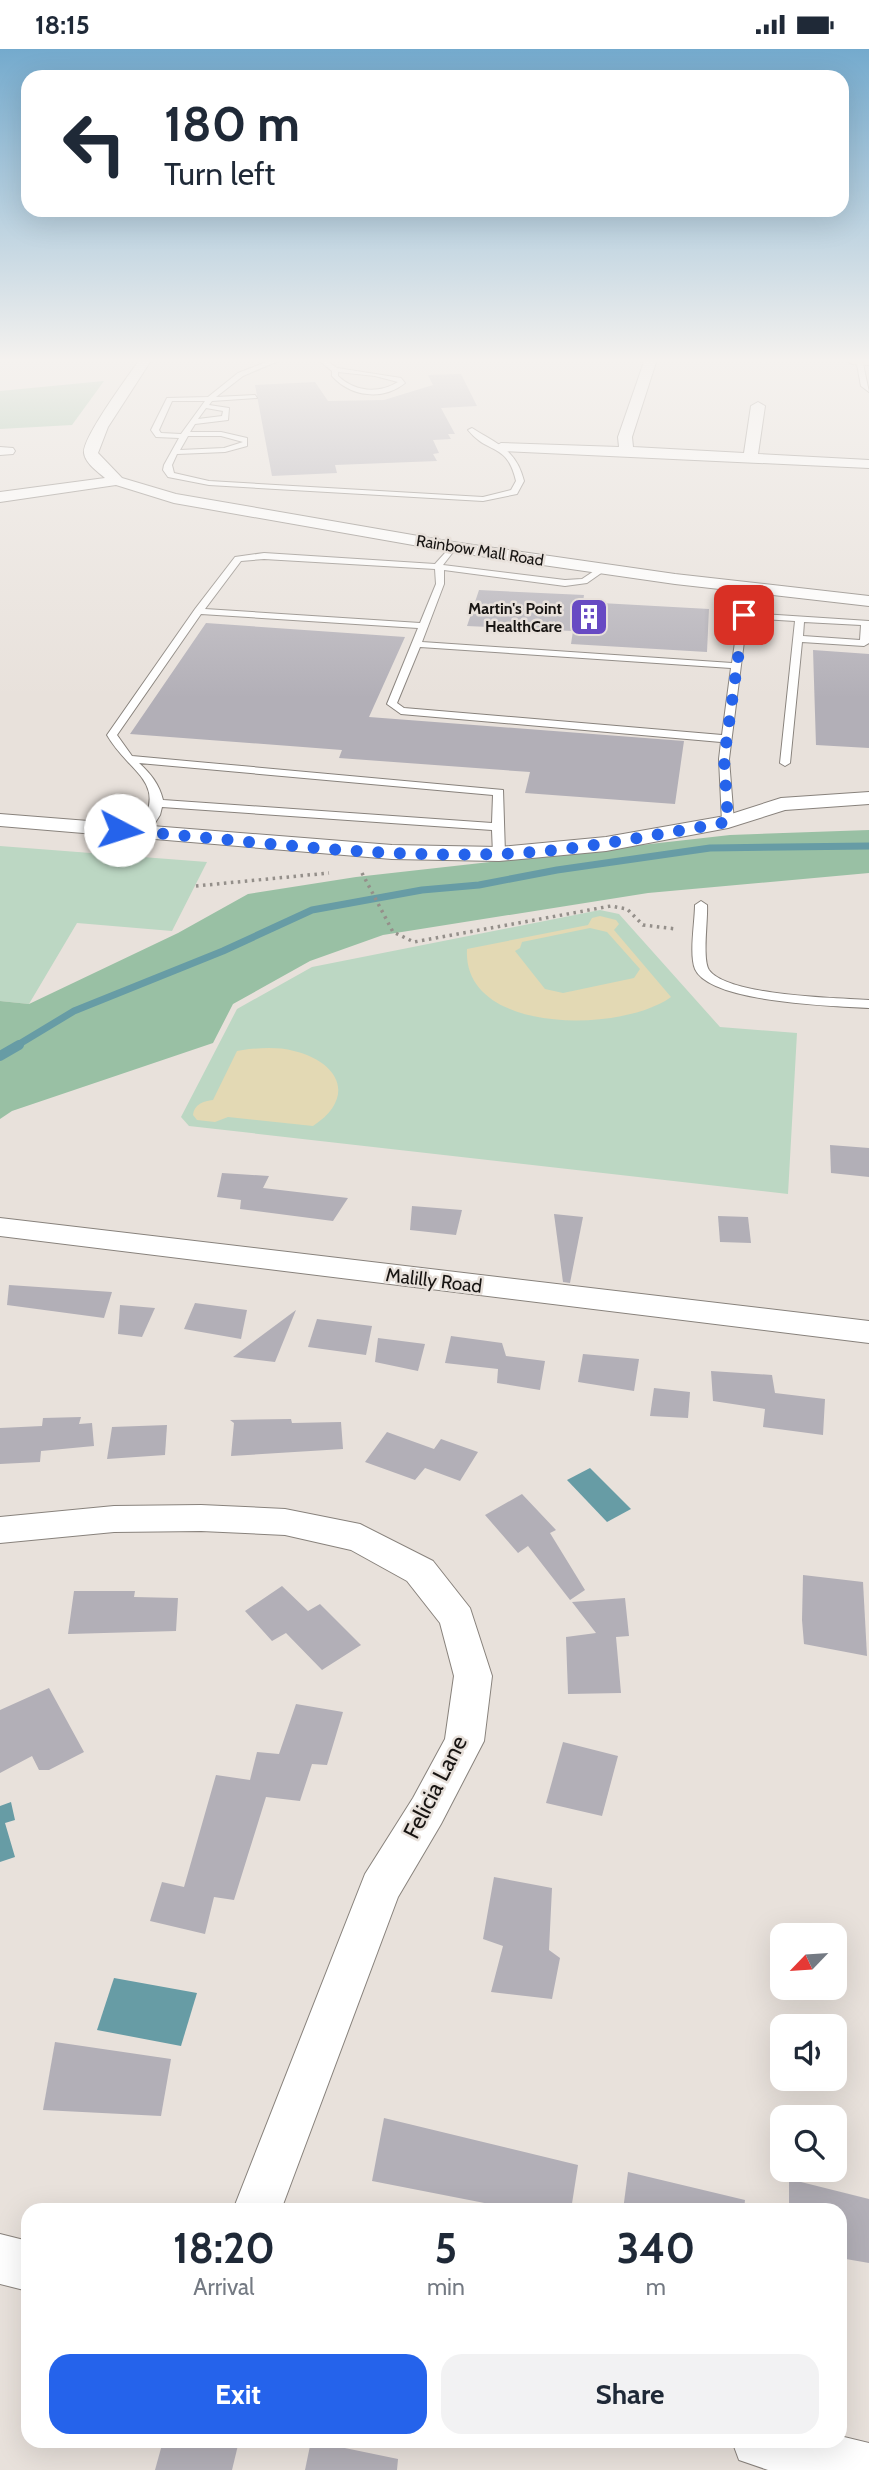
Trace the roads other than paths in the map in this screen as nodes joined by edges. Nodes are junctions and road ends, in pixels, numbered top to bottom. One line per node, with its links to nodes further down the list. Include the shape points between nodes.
1 (107, 472): 4 (street, Rainbow Mall Road)
2 (169, 472): 3 (lane, via 193,481 483,499 514,492 519,486)
3 (518, 472)
4 (117, 481): 5 (street); 6 (street, Rainbow Mall Road, via 174,498)
5 (0, 497)
6 (453, 547): 7 (lane); 8 (street, Rainbow Mall Road)
7 (439, 567): 8 (lane, via 565,583 583,581); 11 (lane, via 264,556 238,559); 14 (lane, via 440,584)
8 (603, 569): 9 (street, Rainbow Mall Road)
9 (747, 587): 10 (street, Rainbow Mall Road); 12 (lane)
10 (869, 601)
11 (198, 611): 14 (lane); 19 (lane, via 112,735)
12 (744, 615): 13 (lane); 17 (lane)
13 (800, 618): 15 (lane); 15 (lane, via 866,623 864,643)
14 (424, 626): 16 (lane)
15 (798, 639): 20 (lane)
16 (416, 644): 17 (lane); 18 (lane, via 392,704 401,711)
17 (738, 666): 18 (lane)
18 (727, 739): 26 (lane)
19 (131, 759): 22 (lane, via 153,784); 27 (lane, via 499,792)
20 (785, 763)
21 (869, 798): 24 (street, via 781,804)
22 (159, 803): 27 (lane); 28 (lane)
23 (869, 808): 24 (street)
24 (769, 810): 26 (street)
25 (0, 820): 28 (street)
26 (728, 822): 29 (street, via 607,843)
27 (497, 827): 29 (lane)
28 (144, 832): 29 (street, via 392,852)
29 (499, 854)
30 (701, 905): 31 (lane, via 700,966 710,980 742,992)
31 (869, 1004)
32 (0, 1227): 33 (street, Malilly Road)
33 (869, 1332)
34 (0, 1530): 35 (street, Felicia Lane, via 114,1519 285,1522 360,1538 420,1571 457,1618 473,1676 464,1741 380,1888)
35 (260, 2203)
36 (0, 2259): 37 (street)
37 (21, 2264)
38 (785, 2448): 39 (street)
39 (869, 2470)

